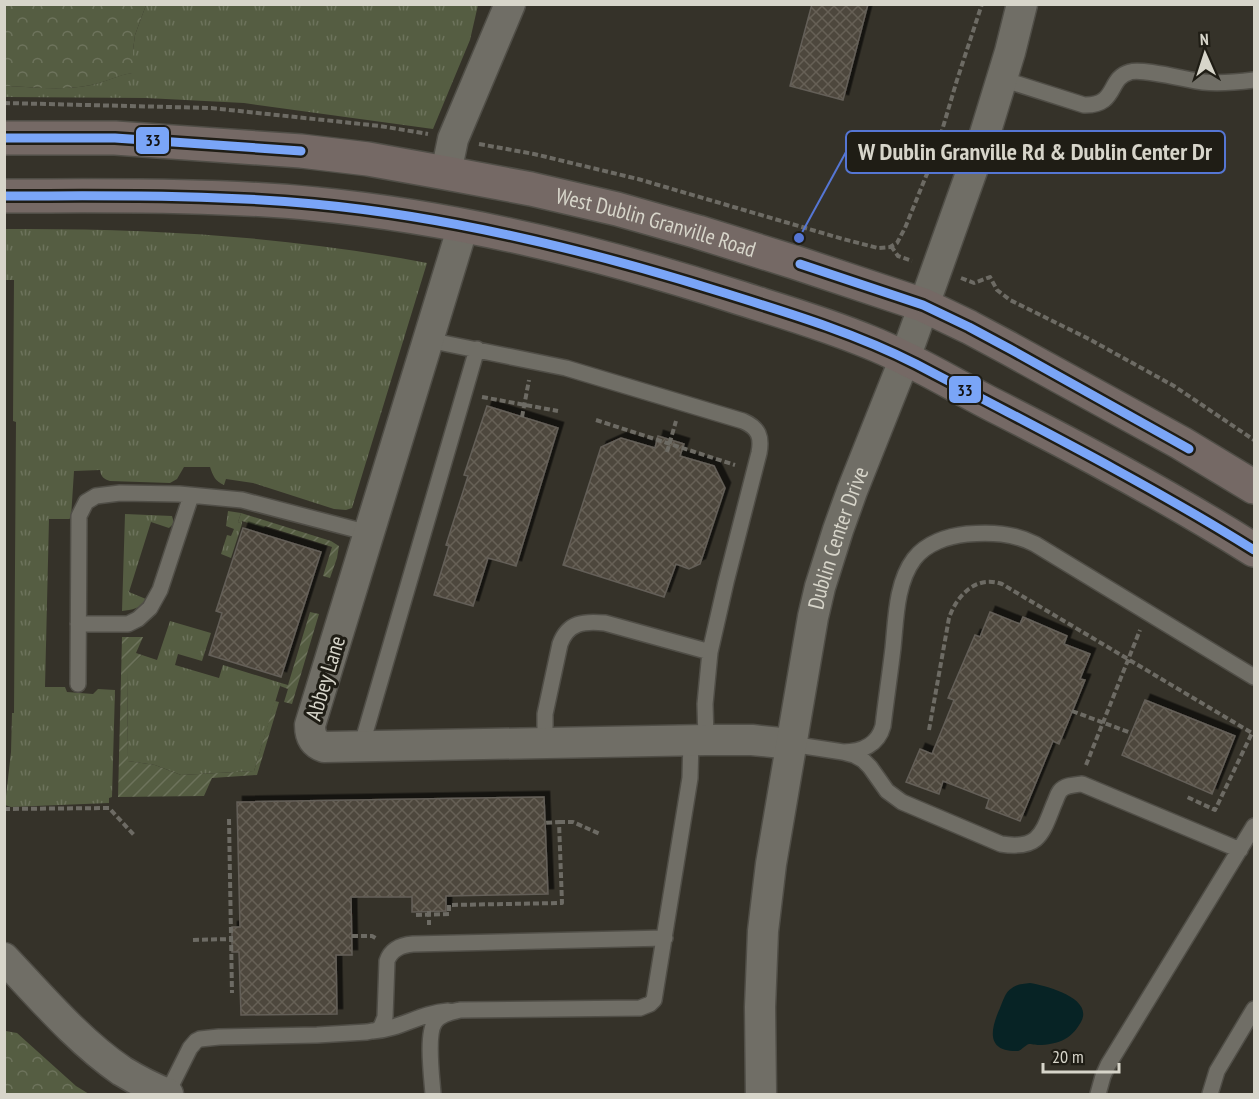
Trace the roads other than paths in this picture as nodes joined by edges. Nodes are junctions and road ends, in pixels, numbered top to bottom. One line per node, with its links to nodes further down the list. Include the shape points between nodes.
1 (510, 4): 6 (street, via 453,139)
2 (1022, 4): 3 (street, Dublin Center Drive)
3 (1002, 79): 4 (lane, via 1084,105 1107,98 1120,78 1134,71 1211,82); 9 (street, Dublin Center Drive)
4 (1254, 80)
5 (4, 138): 6 (main road, West Dublin Granville Road, via 208,143 368,159)
6 (446, 173): 9 (main road, West Dublin Granville Road, via 617,209)
7 (4, 196): 8 (main road, West Dublin Granville Road, via 258,199 321,204)
8 (463, 226): 10 (street, Abbey Lane); 12 (main road, West Dublin Granville Road, via 599,257 706,287 831,328)
9 (923, 305): 12 (street, Dublin Center Drive); 13 (main road, West Dublin Granville Road, via 1181,443)
10 (428, 340): 11 (lane); 15 (street, Abbey Lane)
11 (477, 350): 18 (lane, via 566,368 743,421 757,431 761,442 755,471); 24 (lane)
12 (905, 358): 16 (main road, West Dublin Granville Road, via 1154,489); 23 (street, Dublin Center Drive, via 828,561 813,617)
13 (1254, 487)
14 (191, 496): 15 (lane, via 242,500); 17 (lane, via 160,590 150,608 128,624); 17 (lane, via 120,493 96,496 86,502 79,516)
15 (369, 533): 24 (street, Abbey Lane, via 310,725 312,739 318,745)
16 (1254, 550)
17 (78, 624): 20 (lane)
18 (710, 652): 21 (lane); 22 (lane, via 605,623 575,625 568,629 560,644 545,714)
19 (1254, 677): 25 (lane, via 1022,538 992,533 961,535 931,545 913,560 899,598 881,733 867,747)
20 (78, 684)
21 (699, 740): 22 (street, Abbey Lane); 23 (street, Abbey Lane); 28 (lane)
22 (545, 743): 24 (street, Abbey Lane)
23 (791, 744): 25 (lane); 35 (street, Dublin Center Drive, via 763,931)
24 (361, 747)
25 (843, 752): 27 (lane, via 863,760 887,791 902,802 994,842 1025,844 1038,838 1060,791 1086,785)
26 (1254, 826): 27 (lane)
27 (1240, 850): 36 (lane, via 1108,1065)
28 (665, 938): 31 (lane, via 656,996 646,1006); 32 (lane, via 403,946 394,950 387,961 385,1021 377,1030)
29 (4, 958): 33 (street, via 101,1055 132,1077)
30 (1254, 1009): 37 (lane, via 1217,1071)
31 (460, 1010): 32 (lane, via 429,1014 395,1028); 34 (lane, via 442,1015 432,1027)
32 (368, 1032): 33 (lane, via 200,1040 190,1048)
33 (167, 1094)
34 (433, 1095)
35 (760, 1095)
36 (1098, 1095)
37 (1210, 1095)

